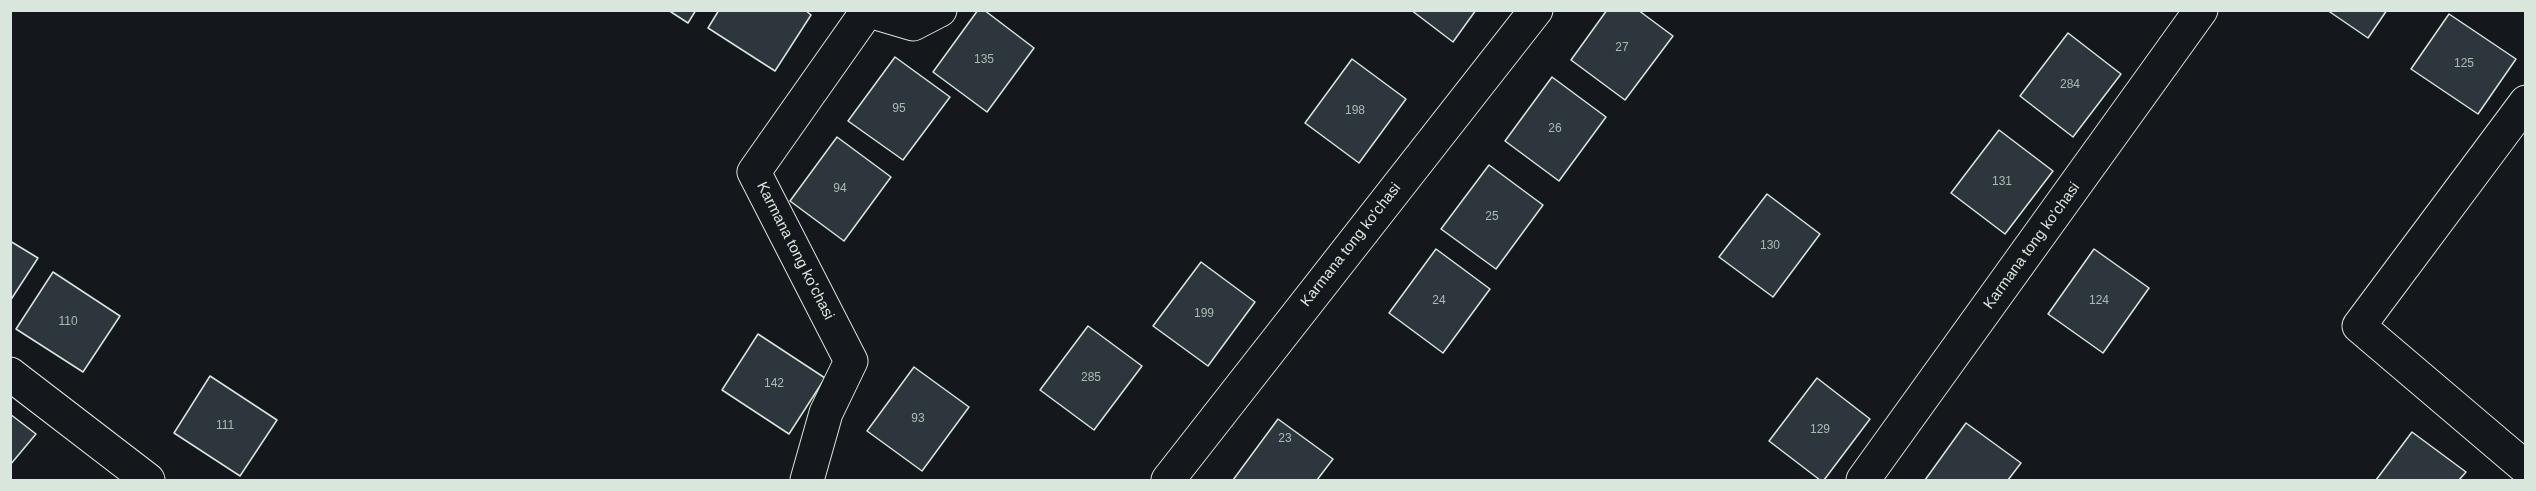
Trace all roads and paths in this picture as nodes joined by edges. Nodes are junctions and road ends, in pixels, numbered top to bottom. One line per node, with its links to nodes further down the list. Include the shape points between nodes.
1 (940, 10): 4 (street, Karmana tong ko'chasi, via 914,24)
2 (1536, 10): 10 (street, Karmana tong ko'chasi)
3 (2200, 10): 11 (street, Karmana tong ko'chasi)
4 (869, 11): 9 (street, Karmana tong ko'chasi, via 754,172 851,361 826,413)
5 (2526, 102): 7 (street, via 2359,326)
6 (10, 374): 8 (street)
7 (2518, 471)
8 (148, 480)
9 (807, 480)
10 (1168, 480)
11 (1863, 480)

